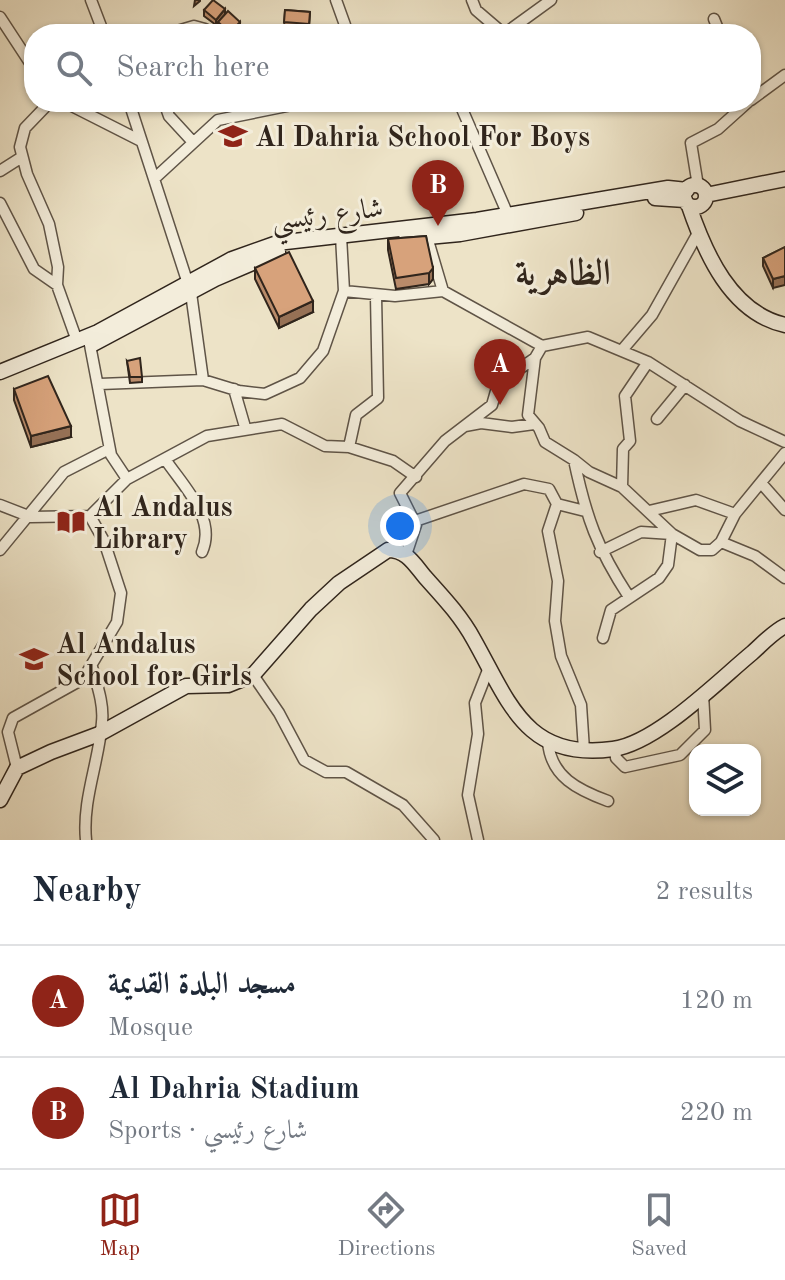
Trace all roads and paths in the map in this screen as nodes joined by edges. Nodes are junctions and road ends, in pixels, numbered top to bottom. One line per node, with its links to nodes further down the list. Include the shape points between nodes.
1 (91, 0): 8 (street)
2 (336, 0): 9 (street)
3 (472, 0): 10 (street)
4 (551, 0): 5 (street)
5 (539, 4): 11 (street)
6 (0, 17): 13 (street)
7 (714, 19): 12 (street)
8 (100, 24)
9 (345, 24)
10 (492, 24)
11 (516, 24)
12 (716, 24)
13 (24, 54)
14 (785, 75): 15 (street)
15 (761, 93)
16 (41, 112): 25 (street, via 22,133)
17 (84, 112): 23 (street)
18 (132, 112): 23 (street)
19 (168, 112): 24 (street)
20 (258, 112): 24 (street, via 218,120)
21 (463, 112): 31 (street)
22 (737, 112): 29 (street, via 691,143)
23 (141, 141): 27 (street)
24 (192, 141): 27 (street)
25 (22, 157): 26 (street); 35 (street, via 49,224)
26 (0, 171)
27 (155, 178): 36 (street)
28 (785, 179): 29 (main road, شارع رئيسي)
29 (694, 197): 31 (main road, شارع رئيسي, via 668,188); 32 (main road); 40 (main road, via 714,250 730,275 760,305)
30 (0, 203): 35 (street, via 34,269)
31 (506, 221): 33 (main road, شارع رئيسي); 34 (main road, شارع رئيسي)
32 (698, 233): 41 (main road, via 736,295 761,316); 44 (street, via 652,315)
33 (427, 237): 34 (main road, شارع رئيسي); 38 (street)
34 (342, 240): 36 (main road, شارع رئيسي, via 295,240 254,250); 37 (street)
35 (57, 285): 42 (street)
36 (189, 287): 42 (main road, شارع رئيسي); 48 (street)
37 (344, 291): 39 (street); 52 (street, via 323,351 300,378 265,394)
38 (443, 291): 39 (street); 43 (street)
39 (376, 296): 58 (street, via 378,398 356,415)
40 (785, 317)
41 (785, 325)
42 (84, 343): 47 (main road, شارع رئيسي); 49 (main road, شارع رئيسي); 50 (street)
43 (542, 346): 44 (street, via 588,337); 45 (street)
44 (623, 349): 46 (street)
45 (535, 358): 54 (street, via 528,415); 55 (street, via 498,384 492,405)
46 (648, 362): 51 (street); 66 (street, via 625,396 630,441 623,449)
47 (0, 372)
48 (203, 380): 50 (street); 52 (street)
49 (0, 381)
50 (100, 384): 59 (street)
51 (685, 385): 53 (street); 57 (street, via 740,421)
52 (234, 389): 56 (street)
53 (657, 419)
54 (534, 424): 55 (street); 62 (street, via 545,442)
55 (464, 426): 63 (street)
56 (245, 427): 58 (street, via 282,424 325,446); 61 (street, via 207,436)
57 (785, 442)
58 (349, 447): 63 (street, via 393,461)
59 (109, 449): 64 (street); 74 (street, via 64,472)
60 (785, 453): 65 (street)
61 (165, 459): 64 (street); 79 (street, via 207,525)
62 (574, 460): 66 (street); 70 (street)
63 (416, 477): 75 (street, via 400,493)
64 (127, 479): 73 (street)
65 (762, 484): 69 (street); 72 (street)
66 (622, 487): 71 (street)
67 (557, 504): 70 (street); 75 (street, via 549,489 524,484); 93 (street, via 548,531 558,581 555,621 561,656 581,705)
68 (0, 505): 74 (street)
69 (785, 510)
70 (585, 511): 80 (street)
71 (649, 511): 72 (street, via 696,500); 76 (street)
72 (735, 514): 77 (street)
73 (90, 516): 74 (street); 86 (street, via 121,593 117,622)
74 (31, 517): 78 (street)
75 (415, 521): 81 (street)
76 (672, 534): 77 (street, via 700,550 712,550); 80 (street, via 641,532); 83 (street, via 668,565 659,578)
77 (721, 542): 82 (street, via 755,556)
78 (0, 550)
79 (202, 552)
80 (600, 552): 83 (street)
81 (406, 555): 87 (main road, via 452,608); 88 (main road, via 388,550 339,583)
82 (785, 578)
83 (629, 597): 85 (street, via 611,610)
84 (785, 626): 89 (main road)
85 (603, 638)
86 (92, 667): 90 (street, via 100,697); 94 (street, via 64,692 13,718 8,732)
87 (488, 670): 91 (main road, via 526,727); 99 (street, via 475,703 478,734 468,795)
88 (253, 675): 90 (main road, via 228,685 186,686); 98 (street, via 304,760 326,772 346,772 403,805)
89 (703, 694): 92 (main road, via 682,714); 92 (street, via 705,730 680,755 625,767)
90 (99, 734): 94 (main road); 97 (street, via 84,820)
91 (548, 742): 93 (main road); 96 (street, via 549,759 570,783)
92 (615, 749): 93 (main road)
93 (584, 750)
94 (17, 768): 95 (main road)
95 (0, 800)
96 (608, 801)
97 (86, 840)
98 (434, 840)
99 (478, 840)

